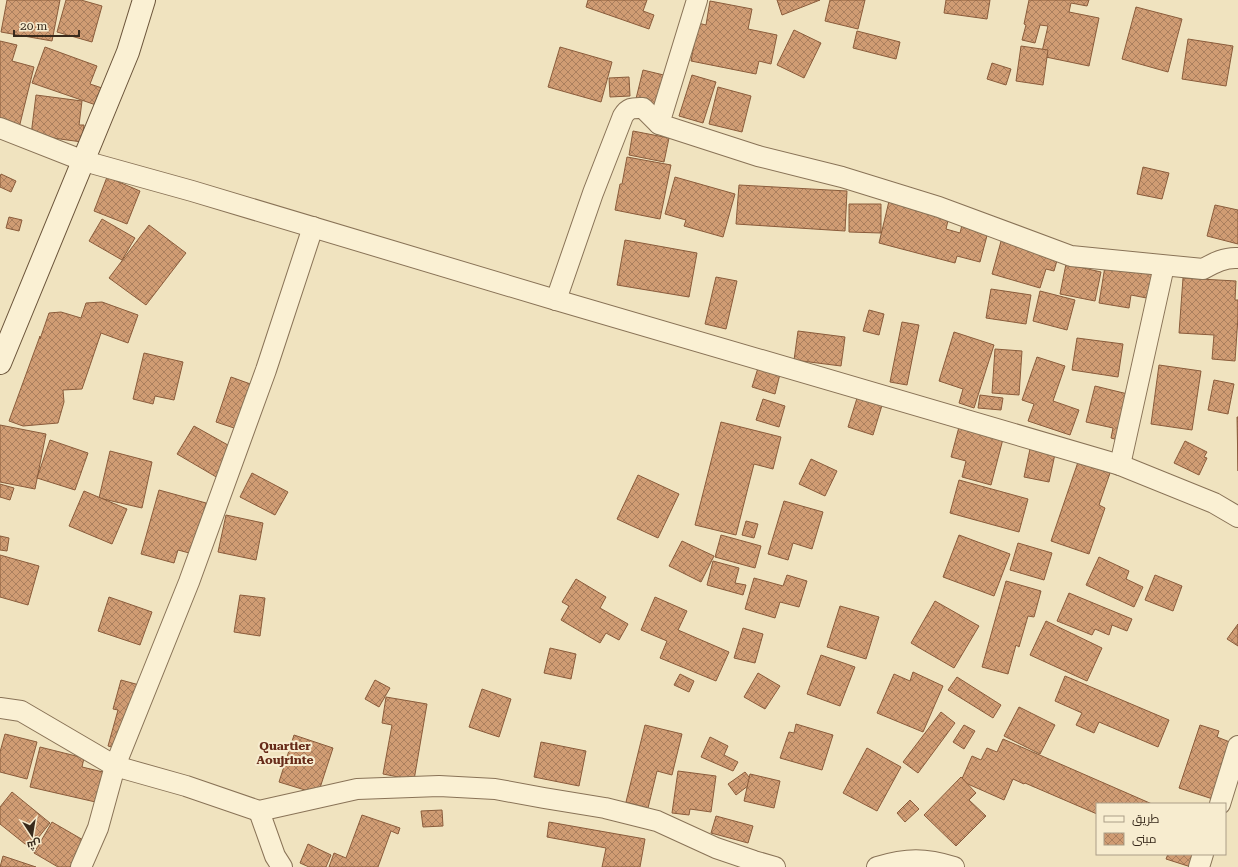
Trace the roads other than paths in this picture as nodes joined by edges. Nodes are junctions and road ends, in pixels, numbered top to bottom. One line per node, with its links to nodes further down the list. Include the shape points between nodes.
1 (144, 0): 5 (main road, via 128,52)
2 (697, 0): 3 (street)
3 (659, 124): 8 (street, via 758,156 842,177 939,207 1071,256); 9 (street, via 643,108 627,110 623,116)
4 (0, 128): 5 (street)
5 (84, 161): 6 (street); 10 (main road)
6 (314, 227): 9 (street); 15 (street, via 266,370 194,568)
7 (1238, 258): 8 (street, via 1216,261 1203,269)
8 (1164, 266): 11 (street)
9 (556, 300): 11 (street)
10 (0, 363)
11 (1120, 465): 12 (street, via 1214,503)
12 (1238, 517)
13 (0, 708): 15 (street, via 21,711)
14 (1238, 746): 16 (street)
15 (115, 766): 17 (street, via 186,786); 19 (street, via 98,828)
16 (1220, 803)
17 (259, 811): 20 (street, via 275,856); 21 (street, via 357,789 439,786 495,789 605,808 657,821 716,848)
18 (1203, 855): 24 (street)
19 (81, 867)
20 (282, 867)
21 (775, 867)
22 (877, 867): 23 (street, via 917,860)
23 (954, 867)
24 (1199, 867)

